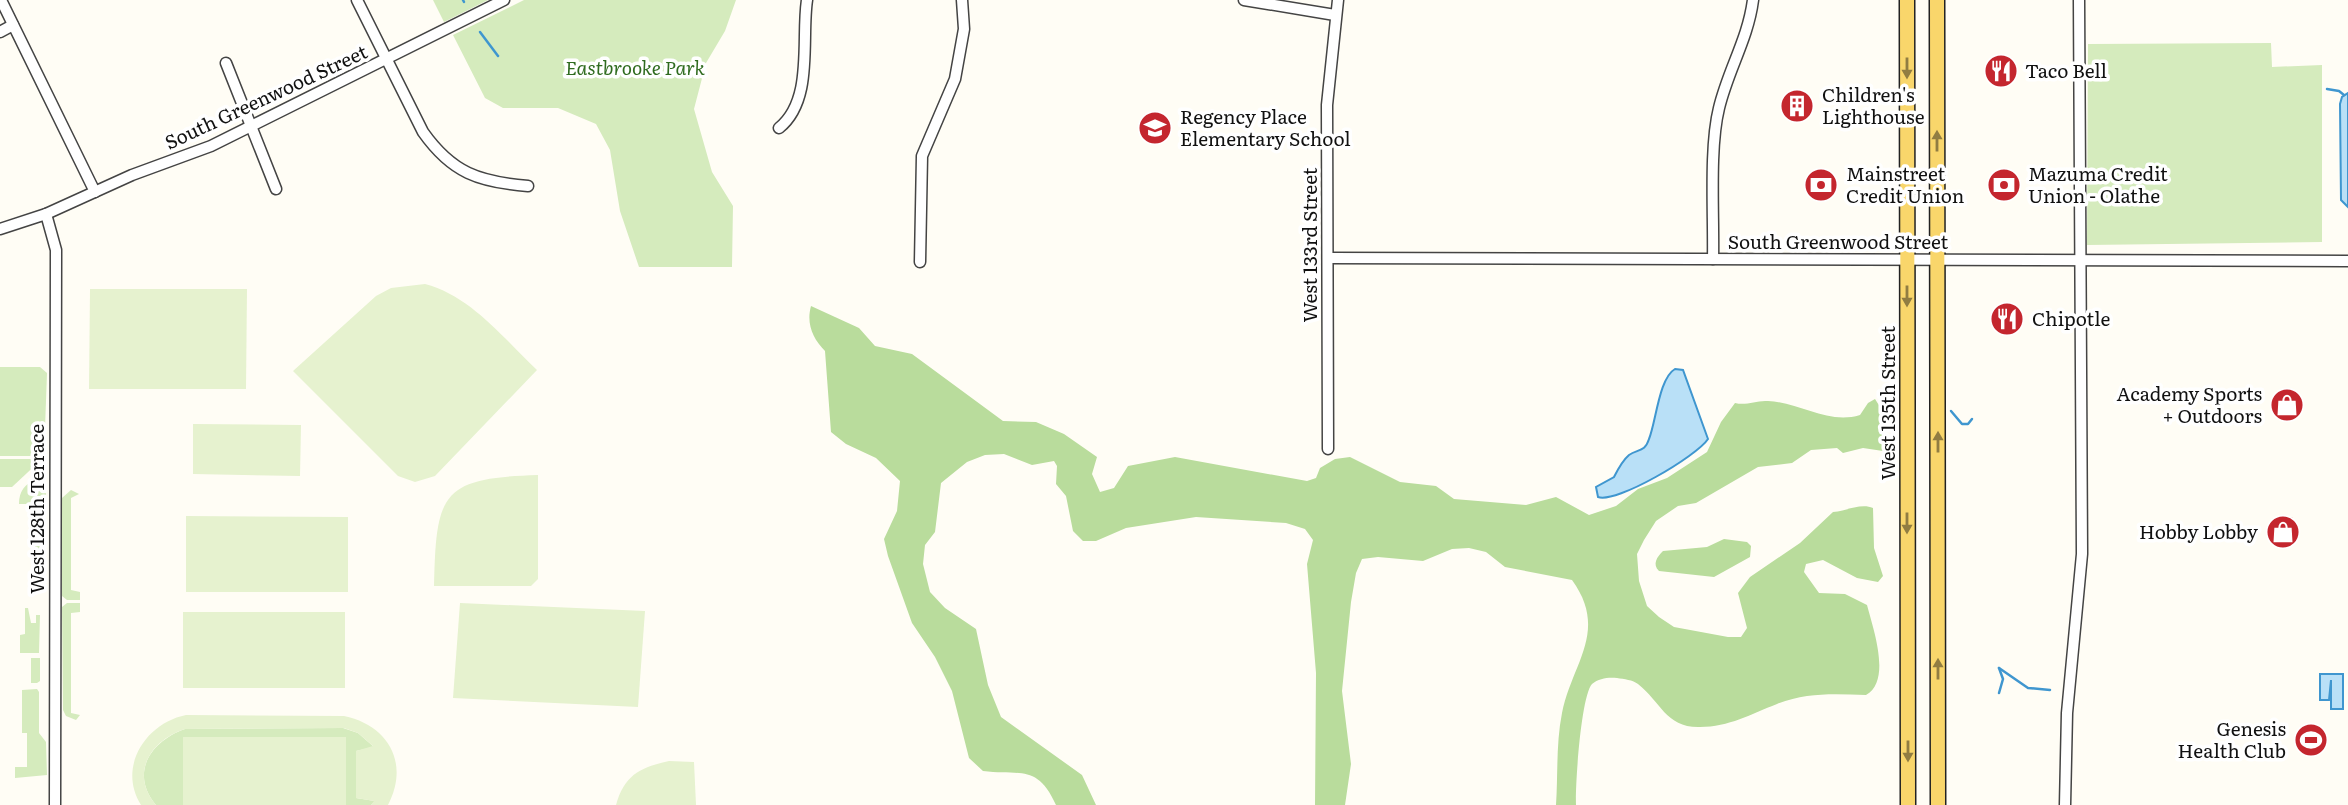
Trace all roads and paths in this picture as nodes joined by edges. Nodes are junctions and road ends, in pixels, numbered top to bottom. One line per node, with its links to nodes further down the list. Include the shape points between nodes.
1 (1, 0): 13 (street)
2 (357, 0): 15 (street)
3 (504, 0): 15 (street, South Greenwood Street)
4 (807, 0): 18 (street, via 796,106)
5 (962, 0): 30 (street, via 964,29 955,79 922,156)
6 (1244, 0): 12 (street)
7 (1338, 0): 12 (street, West 133rd Street)
8 (1753, 0): 25 (street, via 1744,44 1717,117)
9 (1907, 0): 27 (main road, West 135th Street, one-way to 27)
10 (1937, 0): 26 (main road, one-way to 10)
11 (2079, 0): 28 (street)
12 (1335, 15): 24 (street, West 133rd Street, via 1327,105)
13 (13, 25): 14 (street); 21 (street)
14 (0, 32)
15 (389, 58): 17 (street, South Greenwood Street); 19 (street, via 423,132 448,160 485,181)
16 (226, 62): 17 (street)
17 (253, 126): 20 (street); 21 (street, South Greenwood Street)
18 (779, 128)
19 (528, 186)
20 (276, 189)
21 (95, 192): 22 (street, South Greenwood Street)
22 (46, 214): 23 (street, South Greenwood Street); 33 (street, West 128th Terrace, via 56,250)
23 (0, 229)
24 (1329, 258): 25 (street, South Greenwood Street); 31 (street, West 133rd Street)
25 (1713, 259): 27 (street, South Greenwood Street)
26 (1938, 259): 27 (street, South Greenwood Street); 28 (street, South Greenwood Street); 32 (main road, one-way to 26)
27 (1907, 260): 34 (main road, West 135th Street, one-way to 34)
28 (2078, 261): 29 (street, South Greenwood Street); 37 (street, via 2082,554 2067,713)
29 (2348, 261)
30 (920, 262)
31 (1328, 449)
32 (1938, 786): 35 (main road); 36 (street)
33 (55, 805)
34 (1908, 805)
35 (1938, 805)
36 (1945, 805)
37 (2066, 805)

